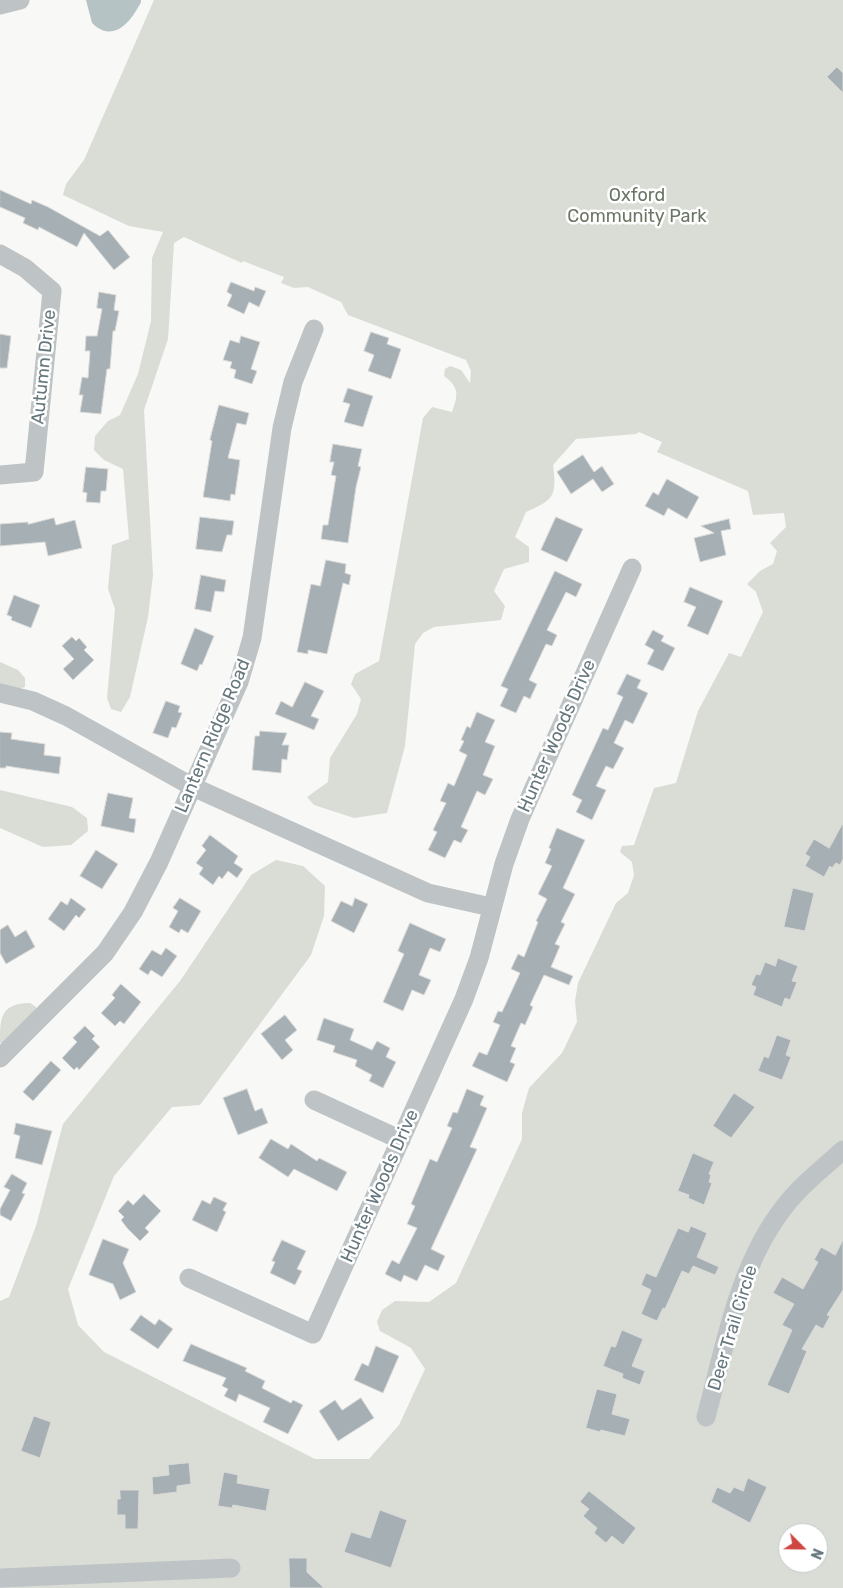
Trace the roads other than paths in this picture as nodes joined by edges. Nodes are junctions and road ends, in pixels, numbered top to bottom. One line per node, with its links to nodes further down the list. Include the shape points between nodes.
1 (20, 0): 2 (street)
2 (0, 5)
3 (0, 254): 5 (street, Autumn Drive, via 25,268 52,291 34,472)
4 (314, 329): 8 (street, Lantern Ridge Road, via 293,382 282,428 252,638 239,682)
5 (0, 475)
6 (632, 568): 9 (street, Hunter Woods Drive, via 520,819)
7 (0, 693): 8 (street, via 33,701 66,716)
8 (193, 787): 9 (street, via 428,893); 10 (street, Lantern Ridge Road, via 133,912 105,953)
9 (491, 907): 12 (street, Hunter Woods Drive, via 479,958 464,999)
10 (0, 1058)
11 (314, 1100): 12 (street)
12 (401, 1140): 14 (street, Hunter Woods Drive, via 313,1334)
13 (843, 1150): 15 (street, Deer Trail Circle, via 797,1192 753,1260 740,1292)
14 (189, 1278)
15 (706, 1417)
16 (231, 1568): 17 (street)
17 (0, 1578)

